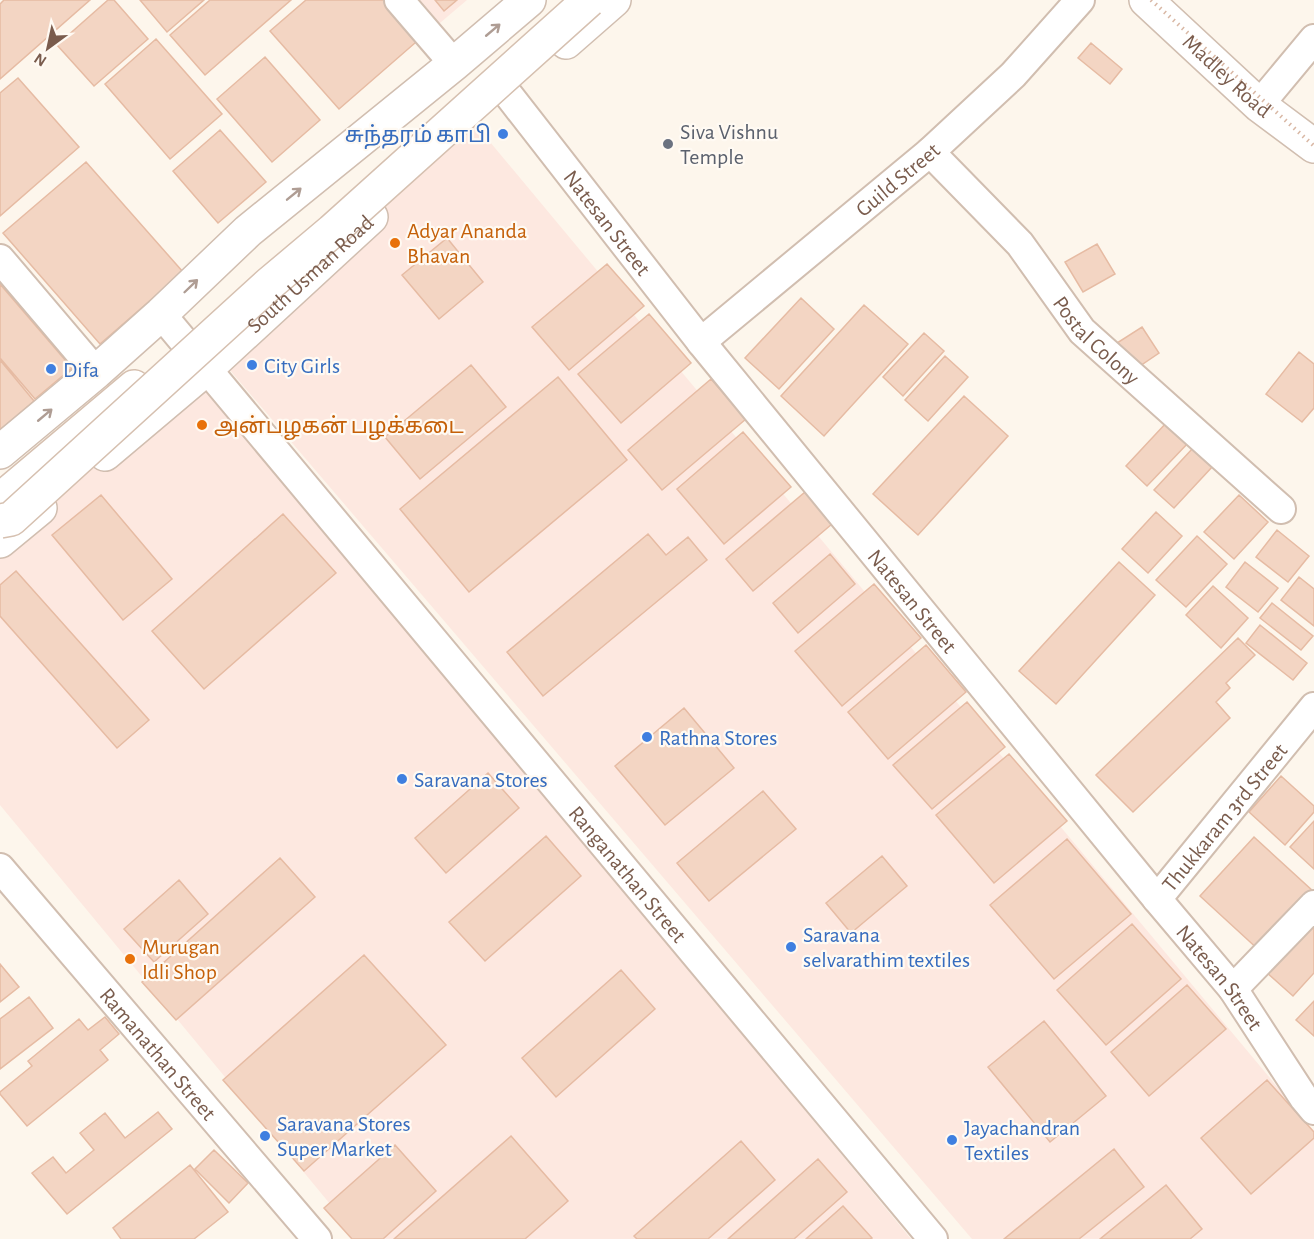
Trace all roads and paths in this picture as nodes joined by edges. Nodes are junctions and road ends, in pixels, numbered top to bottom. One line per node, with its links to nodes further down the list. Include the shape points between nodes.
1 (399, 0): 10 (street)
2 (529, 0): 10 (street, one-way to 2)
3 (566, 0): 21 (street, South Usman Road, via 144,379)
4 (589, 0): 23 (street, bridge, via 11,519)
5 (614, 0): 11 (street, South Usman Road)
6 (1080, 0): 14 (street, Guild Street, via 1013,75)
7 (1146, 0): 12 (street, Madley Road)
8 (1151, 0): 13 (path, bridge)
9 (1314, 39): 12 (street)
10 (454, 64): 16 (street, one-way to 10, via 248,231)
11 (507, 93): 17 (street, Natesan Street); 18 (street, South Usman Road)
12 (1259, 105): 13 (street, Madley Road)
13 (1314, 146)
14 (930, 152): 17 (street, Guild Street); 22 (street, Postal Colony, via 1020,244 1082,331)
15 (0, 259): 19 (street)
16 (161, 314): 18 (street, Ranganathan Street); 19 (street)
17 (700, 342): 27 (street, Natesan Street)
18 (207, 368): 24 (street, South Usman Road); 32 (street, Ranganathan Street)
19 (96, 372): 20 (street, one-way to 19)
20 (0, 452)
21 (0, 500)
22 (1281, 509)
23 (0, 521)
24 (0, 542)
25 (1314, 707): 27 (street, Thukkaram 3rd Street)
26 (0, 868): 31 (street, Ramanathan Street)
27 (1157, 899): 29 (street, Natesan Street)
28 (1314, 905): 29 (street)
29 (1233, 989): 30 (street, Natesan Street)
30 (1311, 1099)
31 (317, 1239)
32 (933, 1239)

